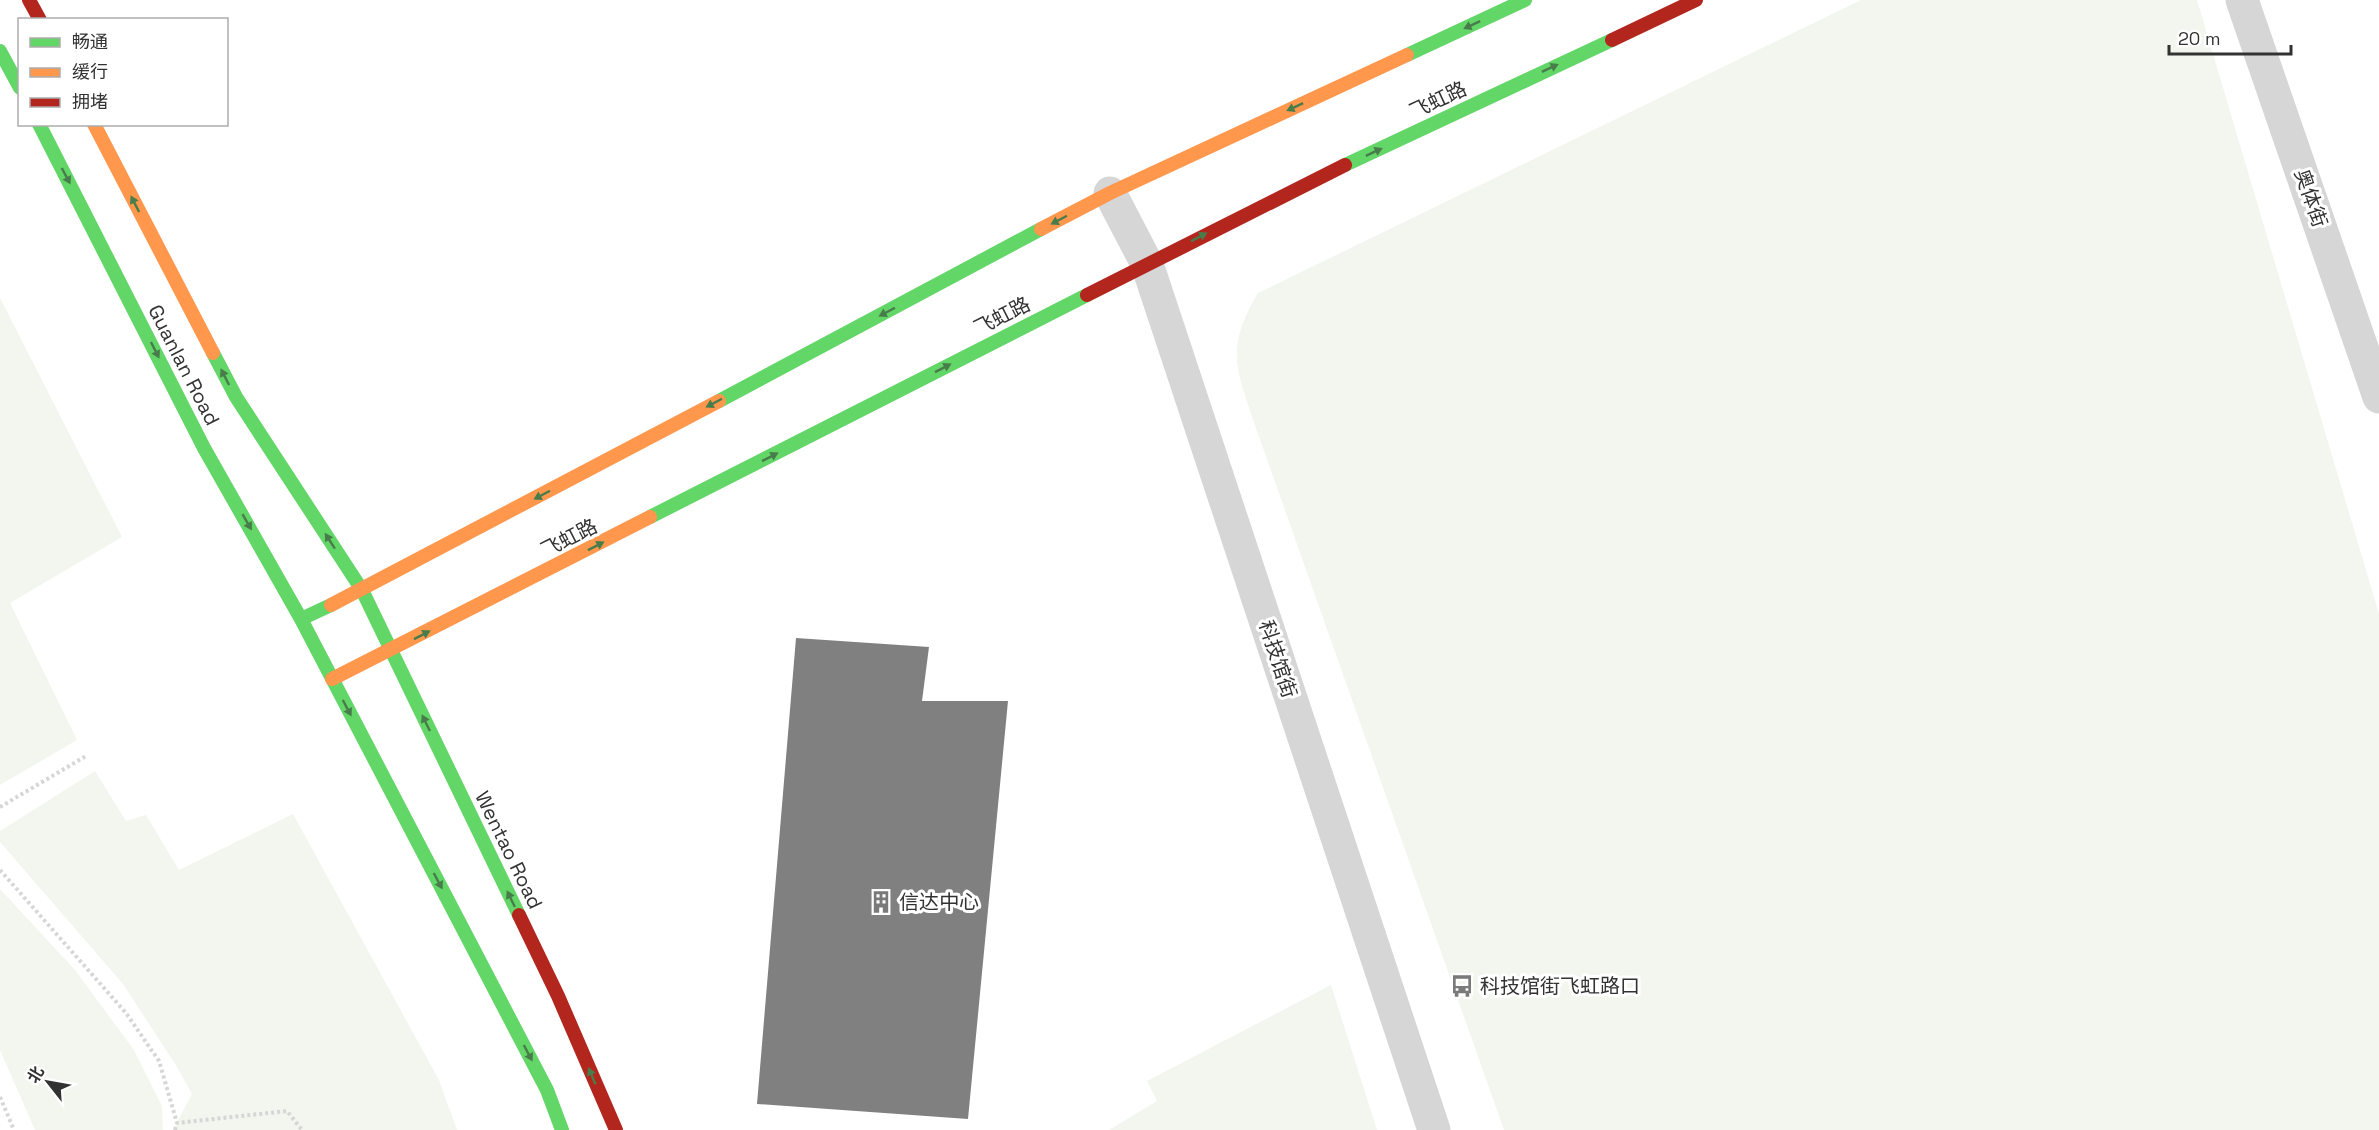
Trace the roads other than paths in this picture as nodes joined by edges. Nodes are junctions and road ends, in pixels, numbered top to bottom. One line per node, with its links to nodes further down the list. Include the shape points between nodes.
1 (29, 0): 5 (main road)
2 (1525, 0): 10 (main road, one-way to 10)
3 (1696, 0): 11 (main road, 飞虹路, one-way to 3, via 1305,184)
4 (2242, 0): 12 (street, 奥体街)
5 (39, 18)
6 (0, 51): 7 (main road)
7 (18, 84)
8 (40, 126): 14 (main road, Guanlan Road, one-way to 14, via 204,448)
9 (95, 126): 13 (main road, Guanlan Road, one-way to 9, via 236,397)
10 (1110, 193): 11 (street, 科技馆街); 13 (main road, one-way to 13)
11 (1147, 264): 15 (main road, 飞虹路, one-way to 11); 19 (street, 科技馆街)
12 (2379, 397)
13 (362, 590): 14 (main road); 15 (main road, Wentao Road)
14 (302, 619): 16 (main road)
15 (391, 651): 16 (main road, 飞虹路); 18 (main road, Wentao Road, one-way to 15, via 558,996)
16 (332, 680): 17 (main road, one-way to 17, via 547,1090)
17 (562, 1130)
18 (616, 1130)
19 (1434, 1130)

